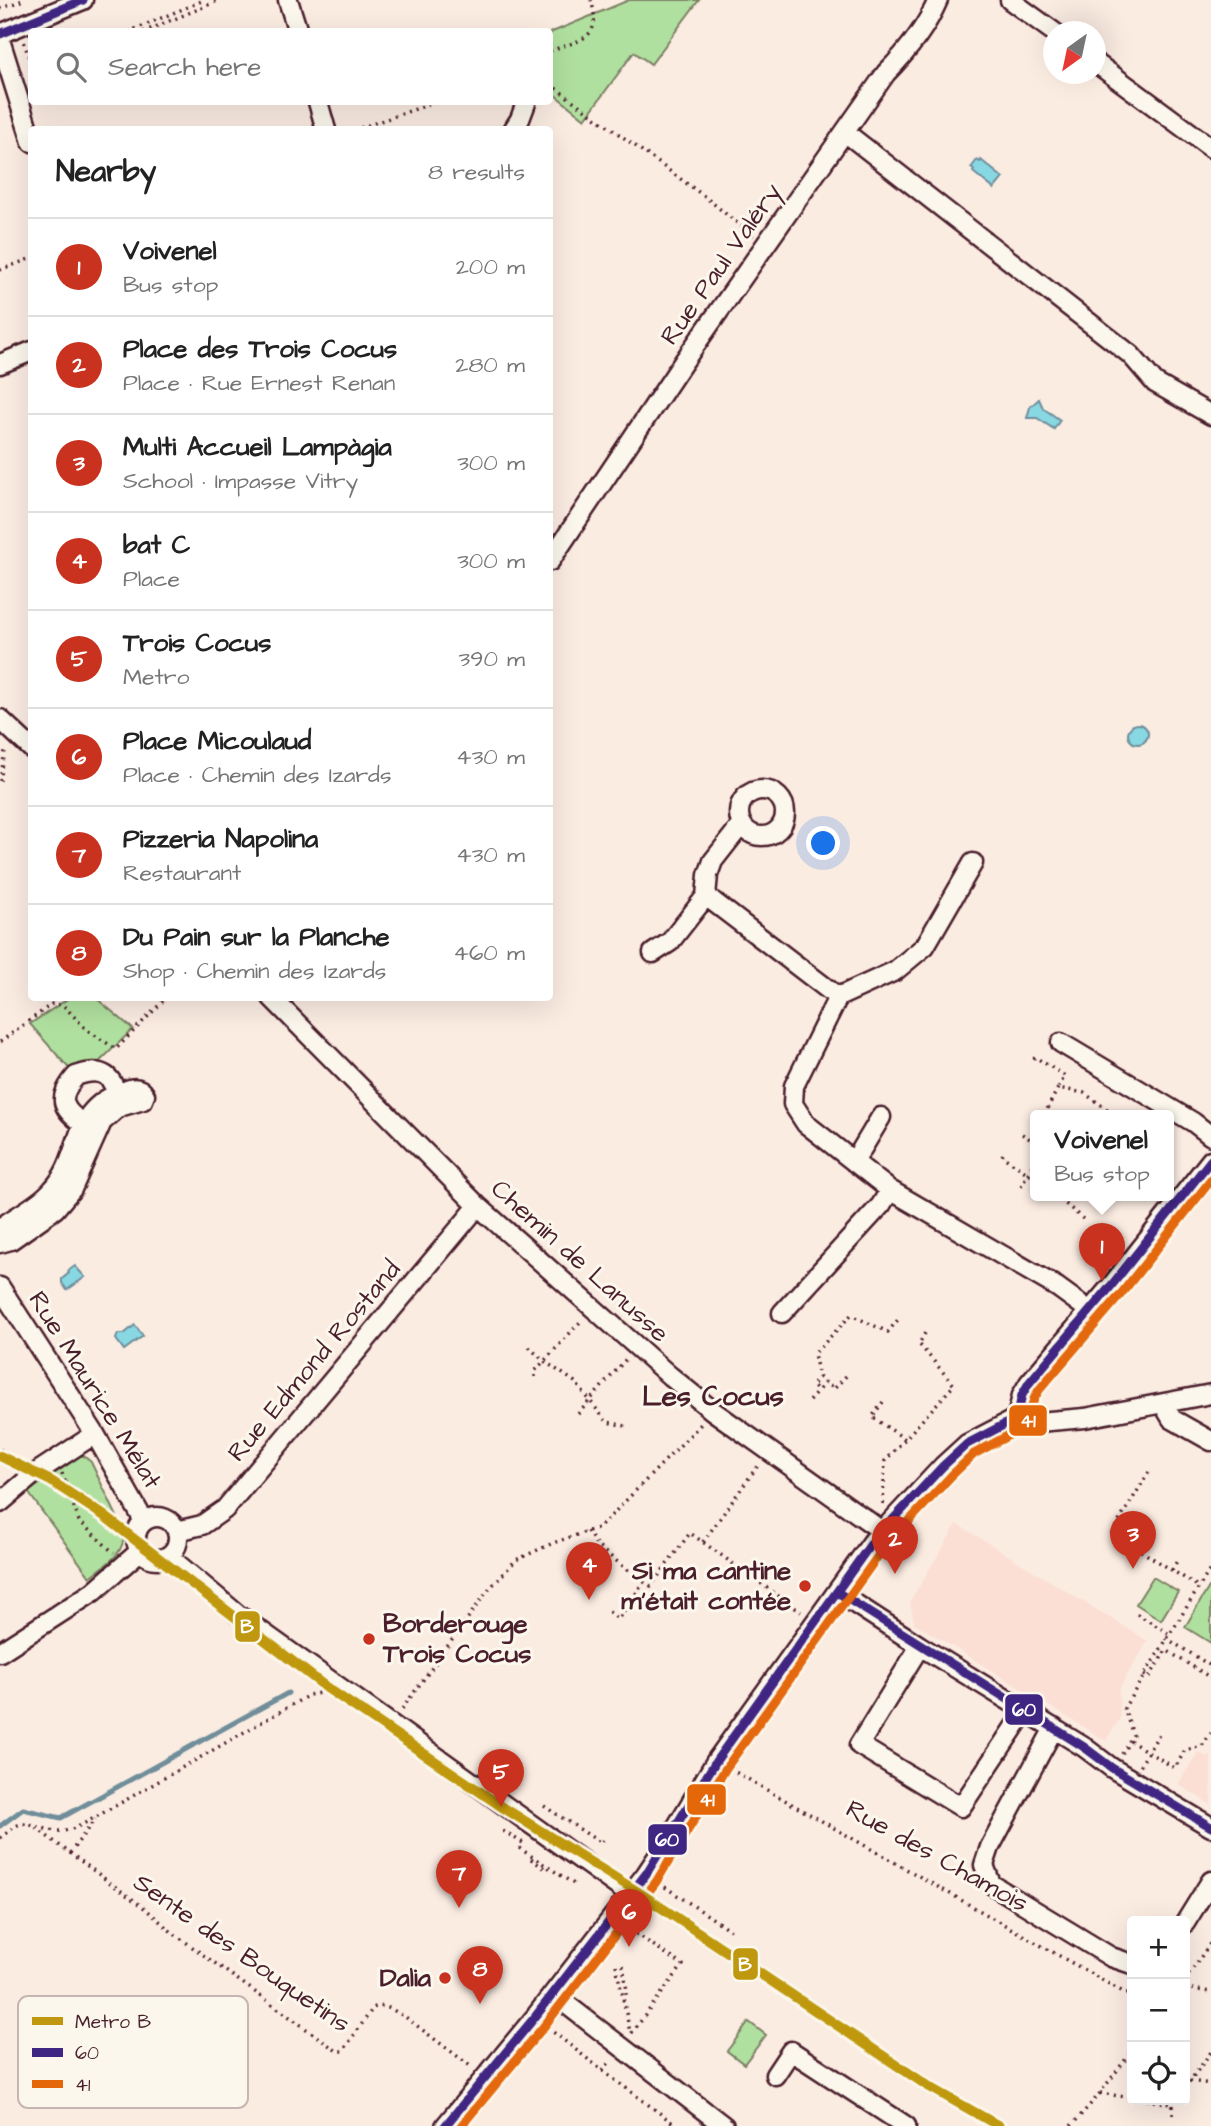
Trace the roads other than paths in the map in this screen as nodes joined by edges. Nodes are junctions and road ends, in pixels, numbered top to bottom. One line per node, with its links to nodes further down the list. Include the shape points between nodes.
1 (83, 0): 7 (street)
2 (288, 0): 6 (street)
3 (938, 0): 15 (street, Rue Paul Valéry)
4 (1010, 0): 5 (street)
5 (1043, 24)
6 (297, 28)
7 (0, 34)
8 (0, 40): 14 (street)
9 (1106, 70): 16 (street)
10 (319, 105): 12 (street)
11 (525, 105): 13 (street)
12 (325, 126)
13 (516, 126)
14 (28, 129)
15 (846, 133): 19 (street, via 1131,355 1155,383); 20 (street, Rue Paul Valéry, via 684,360)
16 (1211, 148)
17 (28, 353): 18 (street)
18 (0, 364)
19 (1211, 415)
20 (553, 556)
21 (0, 719): 22 (street)
22 (28, 745)
23 (742, 824): 25 (street, via 713,861)
24 (973, 863): 27 (street, via 925,946 895,971)
25 (706, 896): 26 (street, via 670,942); 27 (street)
26 (653, 953)
27 (838, 997): 37 (street, via 794,1086 793,1104 806,1124)
28 (275, 1001): 39 (street, Chemin de Lanusse)
29 (1061, 1043): 31 (street)
30 (118, 1100): 34 (street, via 96,1107); 34 (street, via 106,1076 96,1072 76,1076 63,1102 69,1114); 40 (street, via 102,1122 72,1189 55,1209)
31 (1173, 1110)
32 (1174, 1111): 35 (street)
33 (881, 1117): 37 (street)
34 (83, 1124): 40 (street, via 58,1184)
35 (1211, 1136)
36 (1211, 1160): 44 (street)
37 (854, 1162): 38 (street)
38 (890, 1190): 44 (street); 45 (street)
39 (478, 1206): 53 (street, Rue Edmond Rostand, via 225,1509 202,1525); 54 (street, Chemin de Lanusse, via 713,1411)
40 (42, 1209): 41 (street); 42 (street, via 11,1240)
41 (0, 1228)
42 (0, 1243)
43 (0, 1287): 49 (street, Rue Maurice Mélat)
44 (1090, 1311): 48 (street, via 1029,1383)
45 (782, 1313)
46 (1211, 1394): 47 (street)
47 (1163, 1404): 48 (street, via 1085,1418 1038,1422); 50 (street, via 1172,1419)
48 (1017, 1418): 54 (street, via 967,1444)
49 (95, 1434): 51 (street); 52 (street, Rue Maurice Mélat)
50 (1211, 1441)
51 (0, 1503)
52 (144, 1521): 53 (street, via 163,1518); 55 (street, via 136,1535)
53 (177, 1531): 56 (street, via 177,1545)
54 (882, 1531): 57 (street)
55 (140, 1551): 56 (street, via 153,1559); 59 (street, via 93,1592)
56 (168, 1556): 64 (street, via 237,1614)
57 (837, 1592): 58 (street); 64 (street, via 716,1761)
58 (919, 1646): 60 (street); 60 (street, via 859,1745 870,1752 961,1807)
59 (0, 1651)
60 (1025, 1711): 61 (street)
61 (1054, 1728): 62 (street); 66 (street, via 989,1847 984,1865 990,1884)
62 (1211, 1827)
63 (1211, 1881): 65 (street)
64 (630, 1895): 67 (street)
65 (1189, 1916)
66 (1127, 1962)
67 (553, 1994): 69 (street); 70 (street, via 626,2041)
68 (775, 2075): 71 (street, via 792,2051)
69 (445, 2126)
70 (724, 2126)
71 (906, 2126)

